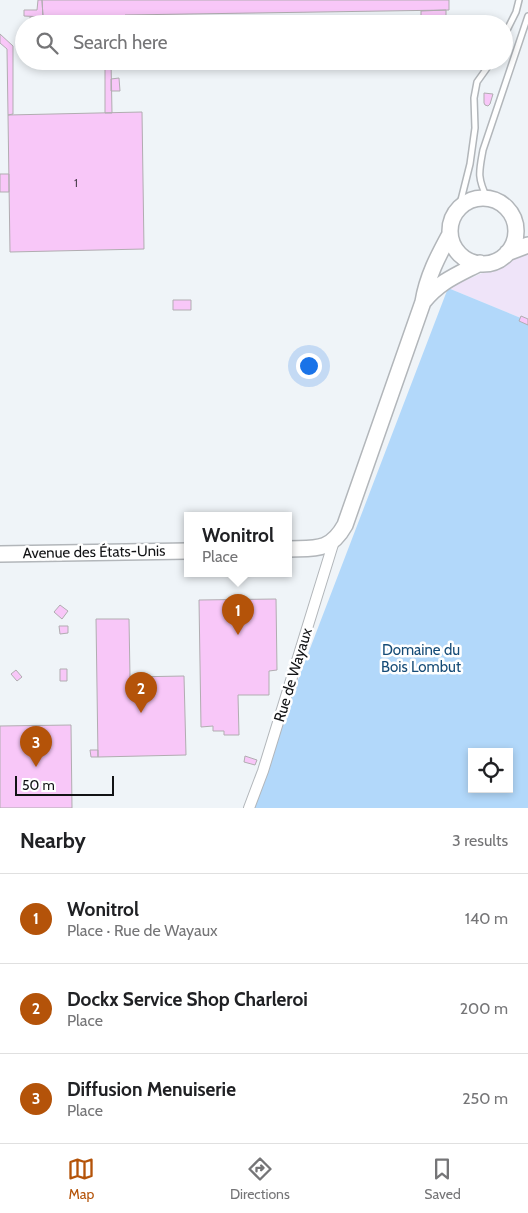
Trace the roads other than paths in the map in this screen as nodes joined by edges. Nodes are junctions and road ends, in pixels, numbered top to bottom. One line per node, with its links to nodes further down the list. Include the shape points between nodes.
1 (519, 0): 3 (lane)
2 (528, 16): 4 (lane)
3 (513, 18)
4 (513, 61)
5 (486, 70): 8 (lane, via 477,82 470,164)
6 (510, 70): 7 (lane, via 483,150 479,172 479,182)
7 (487, 198): 8 (street, via 467,201); 9 (street, via 499,202)
8 (459, 208): 11 (street, via 453,216)
9 (509, 211): 10 (street); 13 (street, via 514,219 515,237)
10 (528, 218)
11 (450, 234): 14 (street, via 459,254); 15 (street, via 425,285)
12 (528, 246): 13 (street)
13 (507, 253): 14 (street, via 494,261)
14 (480, 264): 15 (street, via 434,288)
15 (423, 302): 16 (street, via 345,525)
16 (334, 541): 17 (street, via 323,547); 20 (street, Rue de Wayaux)
17 (292, 549)
18 (184, 551): 19 (street, Avenue des États-Unis)
19 (0, 554)
20 (249, 808)

